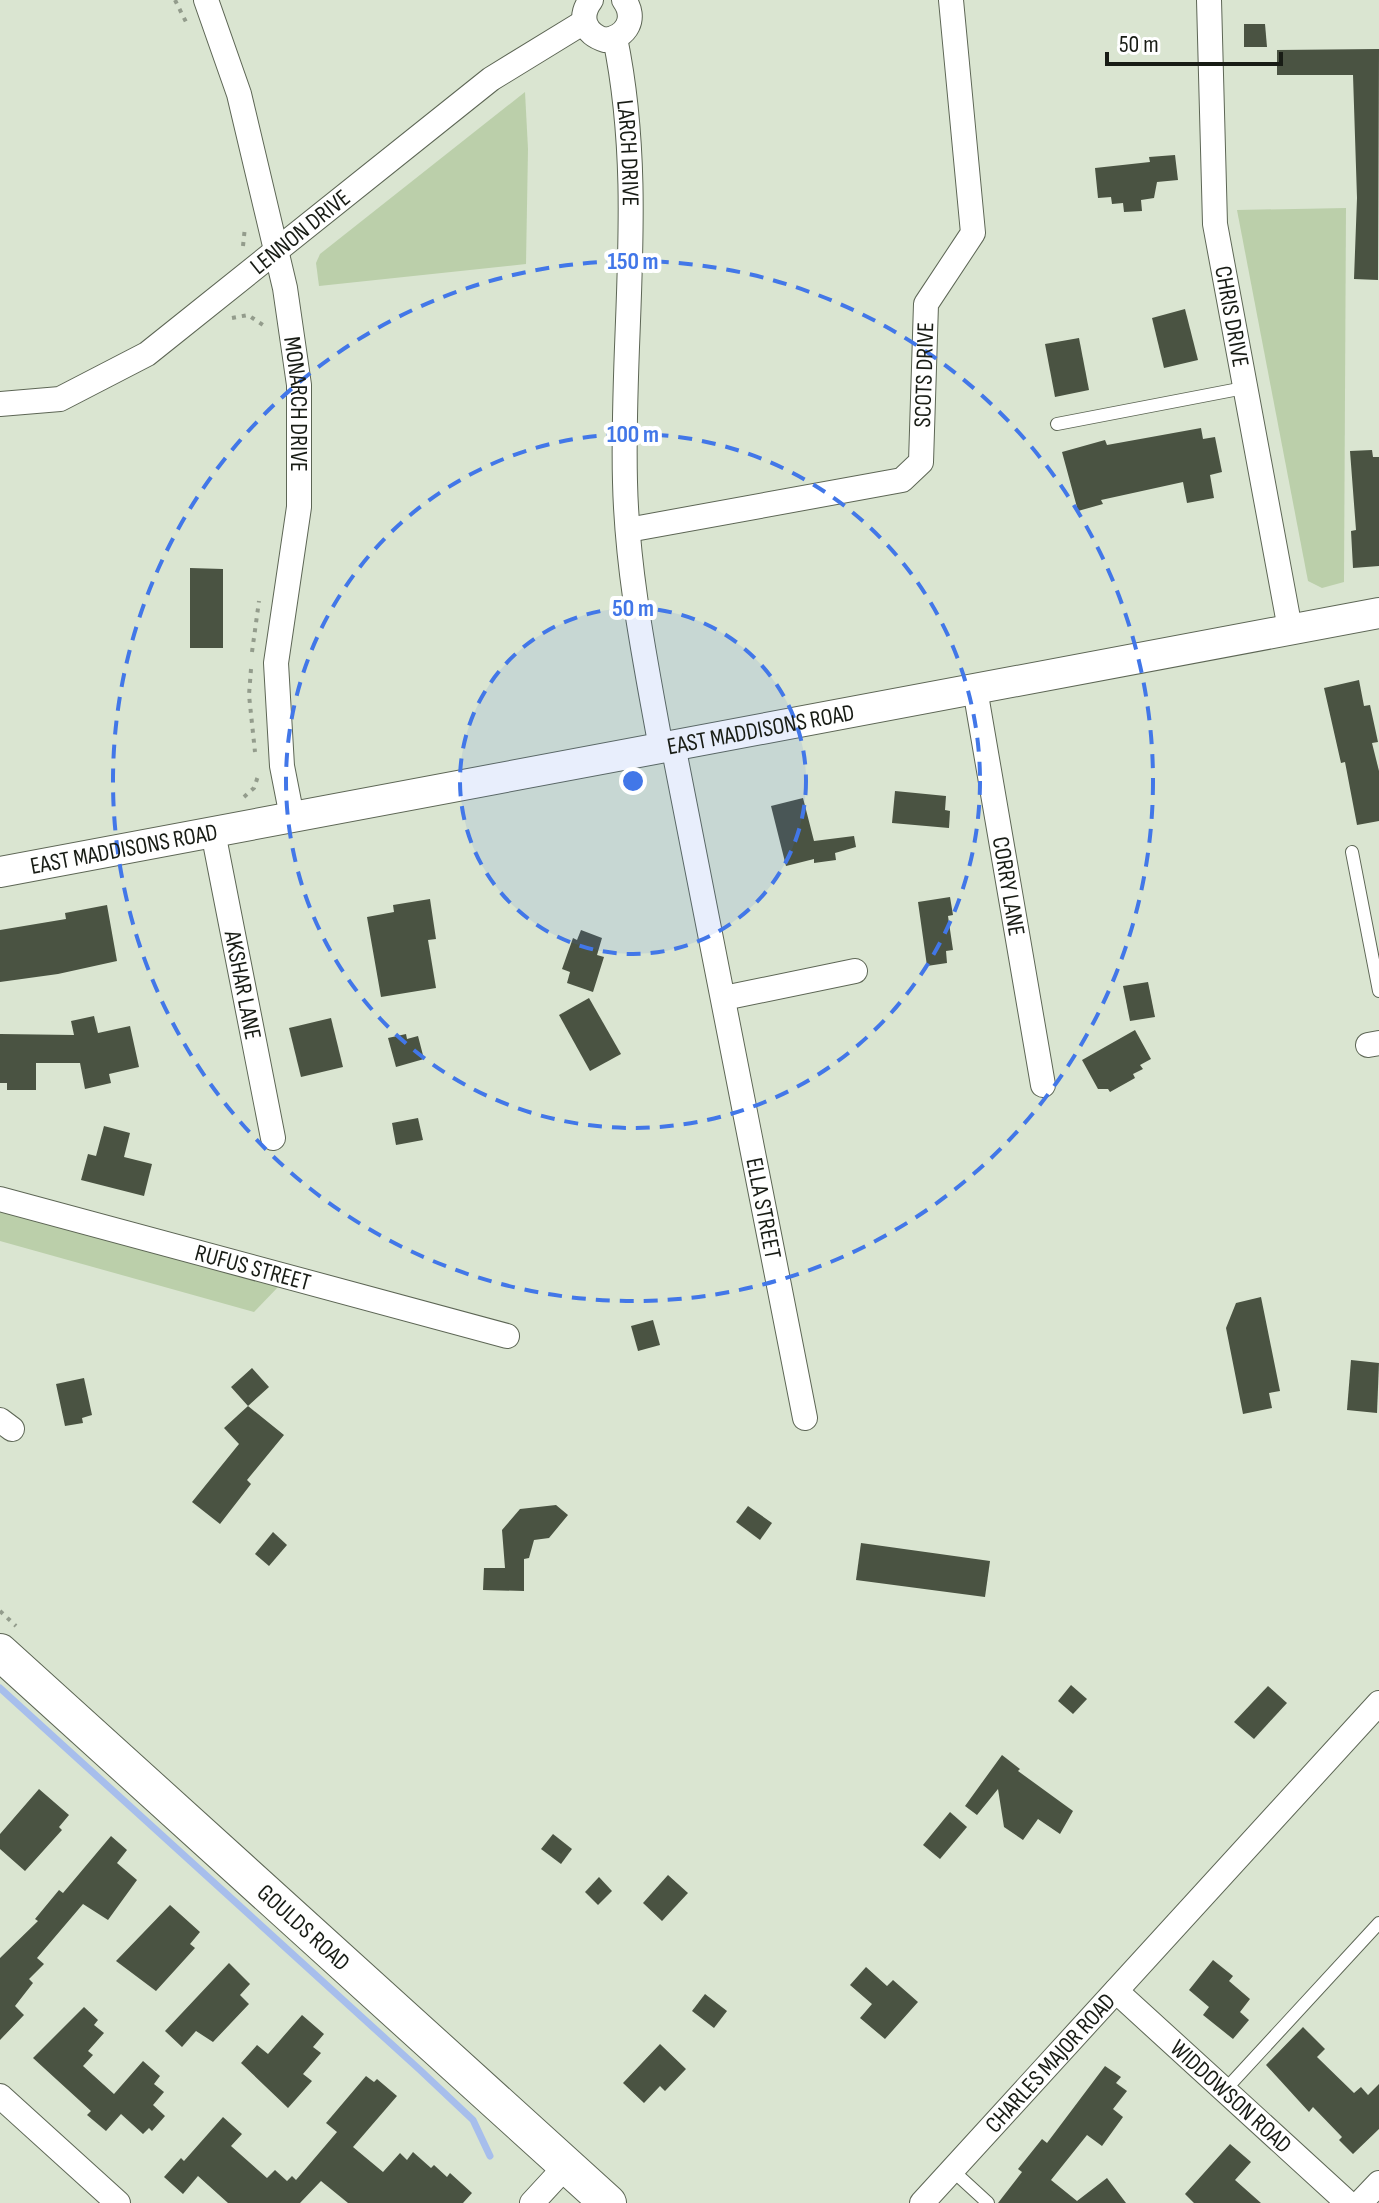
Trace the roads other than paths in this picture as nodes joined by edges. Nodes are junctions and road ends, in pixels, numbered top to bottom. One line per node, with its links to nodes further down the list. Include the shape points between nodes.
1 (206, 0): 7 (street, MONARCH DRIVE, via 239,94)
2 (951, 0): 11 (street, SCOTS DRIVE, via 973,233 926,304 921,462 902,480)
3 (1209, 0): 8 (street, CHRIS DRIVE, via 1215,224)
4 (633, 2): 6 (street, via 629,25)
5 (588, 11): 6 (street, LENNON DRIVE, via 596,37); 7 (street, LENNON DRIVE, via 491,79 295,233)
6 (615, 38): 11 (street, LARCH DRIVE, via 628,99 632,249)
7 (275, 255): 9 (street, LENNON DRIVE, via 147,354 106,378 60,399); 16 (street, MONARCH DRIVE, via 293,330 301,429 299,507 276,663 280,753)
8 (1244, 388): 10 (lane); 13 (street, CHRIS DRIVE)
9 (0, 404)
10 (1057, 424)
11 (628, 530): 15 (street, LARCH DRIVE, via 630,577)
12 (1379, 613): 13 (street, EAST MADDISONS ROAD)
13 (1290, 629): 14 (street, EAST MADDISONS ROAD)
14 (975, 689): 15 (street, EAST MADDISONS ROAD); 23 (street, CORRY LANE)
15 (667, 746): 16 (street, EAST MADDISONS ROAD); 22 (street, ELLA STREET)
16 (292, 817): 17 (street, EAST MADDISONS ROAD)
17 (213, 832): 19 (street, EAST MADDISONS ROAD); 24 (street, AKSHAR LANE)
18 (1352, 852): 21 (lane)
19 (0, 872)
20 (855, 971): 22 (street)
21 (1379, 991)
22 (724, 998): 27 (street, ELLA STREET)
23 (1043, 1085)
24 (273, 1138)
25 (0, 1199): 26 (street, RUFUS STREET)
26 (507, 1336)
27 (805, 1418)
28 (0, 1652): 34 (main road, GOULDS ROAD)
29 (1379, 1703): 31 (street, CHARLES MAJOR ROAD)
30 (1379, 1923): 32 (lane)
31 (1116, 1991): 32 (street, WIDDOWSON ROAD); 35 (street, CHARLES MAJOR ROAD)
32 (1225, 2090): 42 (street, WIDDOWSON ROAD)
33 (0, 2096): 37 (street)
34 (567, 2165): 38 (street); 39 (main road, GOULDS ROAD)
35 (952, 2170): 40 (street, CHARLES MAJOR ROAD); 41 (lane)
36 (1379, 2183): 43 (street)
37 (118, 2203)
38 (532, 2203)
39 (608, 2203)
40 (922, 2203)
41 (988, 2203)
42 (1348, 2203)
43 (1360, 2203)

